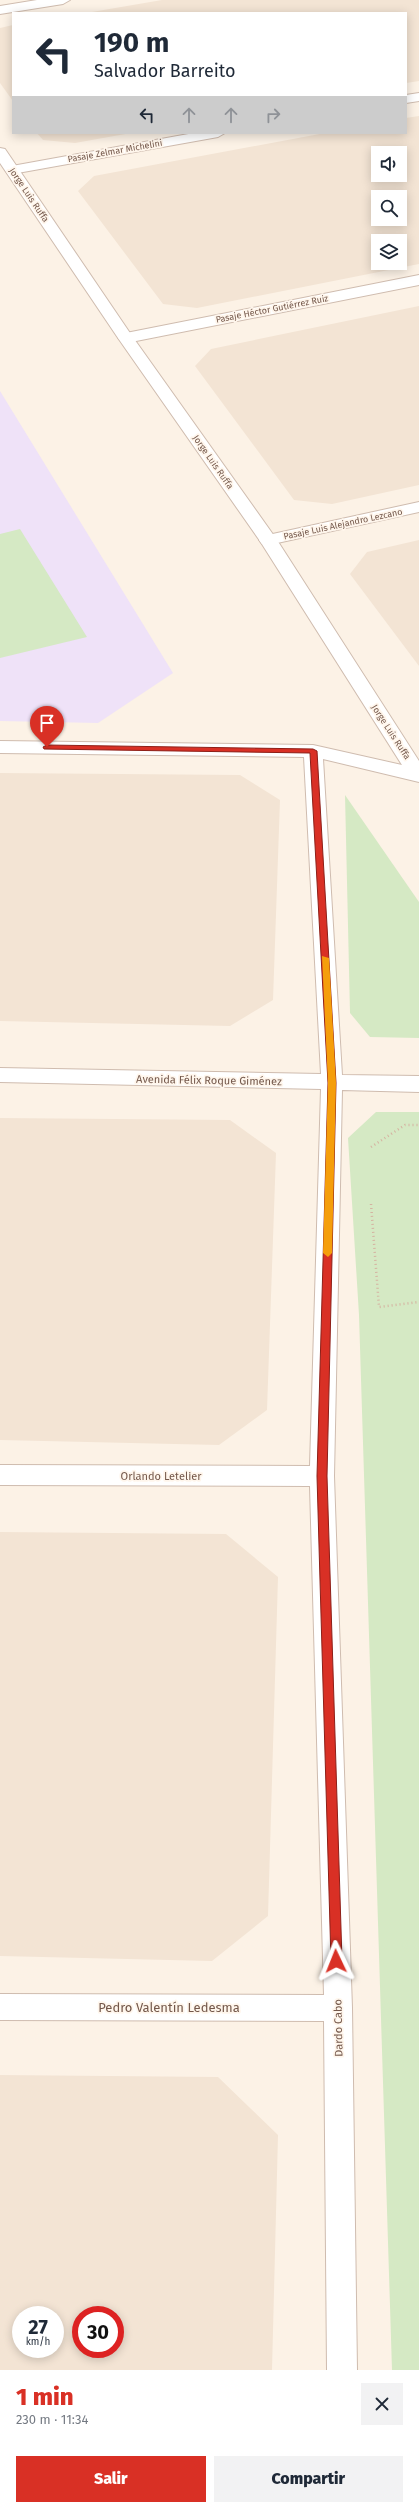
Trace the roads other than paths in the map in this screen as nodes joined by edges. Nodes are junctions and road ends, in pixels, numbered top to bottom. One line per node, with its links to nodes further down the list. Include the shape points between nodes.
1 (63, 0): 2 (street)
2 (0, 10)
3 (419, 97): 4 (street)
4 (407, 99)
5 (212, 134): 7 (street, Pasaje Zelmar Michelini)
6 (0, 152): 7 (street, Jorge Luis Ruffa)
7 (12, 170): 9 (street, Jorge Luis Ruffa)
8 (419, 280): 9 (street, Pasaje Héctor Gutiérrez Ruiz)
9 (126, 338): 11 (street, Jorge Luis Ruffa)
10 (419, 507): 11 (street, Pasaje Luis Alejandro Lezcano)
11 (268, 540): 14 (street, Jorge Luis Ruffa)
12 (0, 747): 13 (street)
13 (313, 751): 14 (street); 16 (street, Dardo Cabo)
14 (419, 775)
15 (0, 1075): 16 (street, Avenida Félix Roque Giménez)
16 (332, 1083): 17 (street, Avenida Félix Roque Giménez); 19 (street, Dardo Cabo)
17 (419, 1084)
18 (0, 1475): 19 (street, Orlando Letelier)
19 (322, 1476): 21 (street, Dardo Cabo)
20 (0, 2007): 21 (street, Pedro Valentín Ledesma)
21 (338, 2008): 22 (street, Dardo Cabo)
22 (342, 2370)

